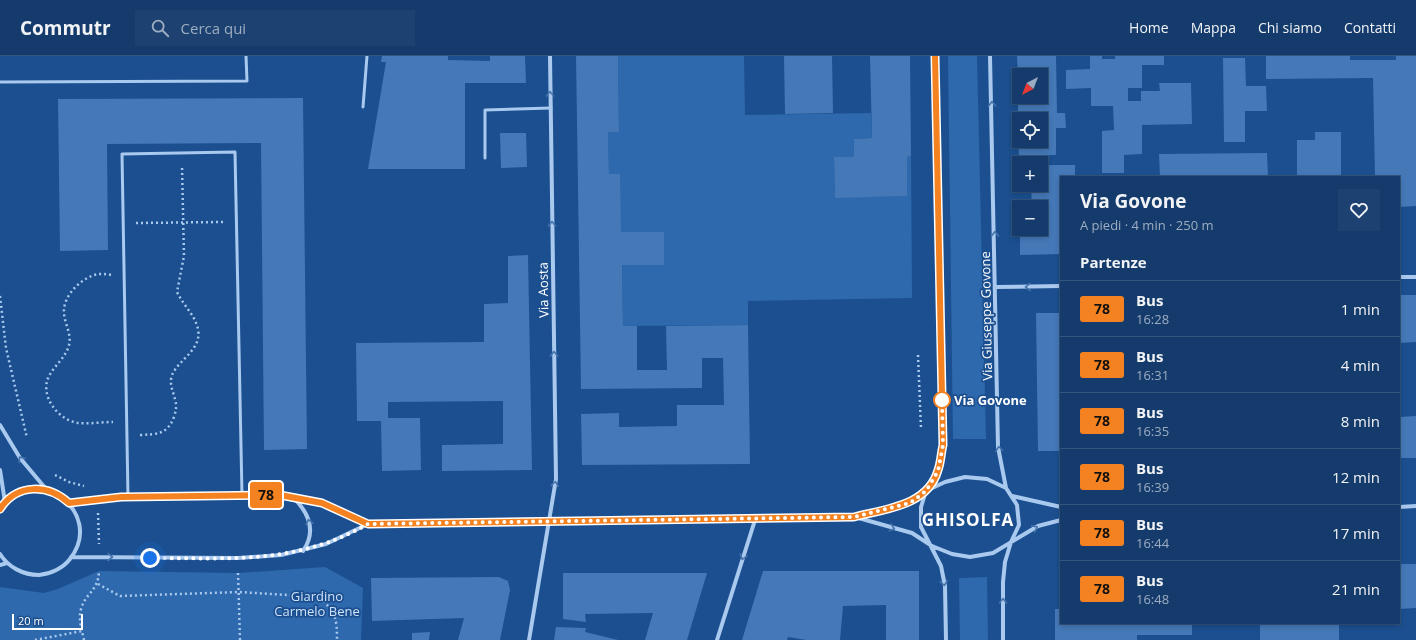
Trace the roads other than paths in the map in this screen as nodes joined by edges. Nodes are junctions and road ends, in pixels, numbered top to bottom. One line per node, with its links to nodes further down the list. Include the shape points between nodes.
1 (246, 56): 6 (lane, via 246,81)
2 (367, 56): 7 (lane)
3 (550, 56): 8 (street, Via Aosta, one-way to 3)
4 (935, 56): 18 (street, via 943,445 938,471)
5 (990, 56): 13 (street, Via Giuseppe Govone, one-way to 5)
6 (0, 82)
7 (362, 107)
8 (551, 108): 9 (lane, via 485,110); 32 (street, Via Aosta, one-way to 8, via 556,479)
9 (485, 158)
10 (1400, 277): 11 (street)
11 (1416, 277)
12 (1060, 286): 13 (street, one-way to 13)
13 (996, 287): 16 (street, Via Giuseppe Govone, one-way to 13, via 998,447)
14 (0, 425): 17 (street, one-way to 14, via 20,458)
15 (0, 470): 23 (street)
16 (1006, 488): 18 (street, via 987,479 965,477 945,482); 21 (street, Via Giuseppe Govone)
17 (46, 489): 23 (street, via 24,490); 24 (street)
18 (926, 491): 29 (street, via 910,503); 35 (street, via 921,508 921,527)
19 (242, 495): 20 (street); 22 (street); 22 (lane, via 235,152 122,154)
20 (292, 496): 33 (street, via 322,503); 36 (street, one-way to 20, via 310,535 310,524 305,511)
21 (1012, 496): 26 (street); 34 (street, Via Giuseppe Govone, via 1017,505 1019,525)
22 (128, 497): 24 (street)
23 (5, 502): 28 (street)
24 (69, 503): 38 (street, via 80,527 78,543)
25 (1416, 506): 27 (street)
26 (1060, 507)
27 (1400, 507)
28 (0, 508)
29 (854, 517): 30 (street); 35 (street, one-way to 35, via 912,534)
30 (755, 520): 32 (street); 42 (street, one-way to 42)
31 (1060, 520): 34 (street, one-way to 31, via 1038,526)
32 (549, 522): 33 (street); 41 (street, Via Aosta)
33 (368, 524): 36 (street, via 326,544)
34 (1010, 542): 35 (street, via 993,553 970,557 952,554); 44 (street, Via Giuseppe Govone, one-way to 34, via 1003,582)
35 (932, 546): 43 (street, one-way to 43, via 941,566 944,586)
36 (302, 551): 38 (street, one-way to 36, via 238,558)
37 (0, 554): 39 (street)
38 (71, 557): 39 (street, via 56,570 41,575 25,573)
39 (7, 563): 40 (street)
40 (0, 565)
41 (529, 640)
42 (717, 640)
43 (946, 640)
44 (1003, 640)

